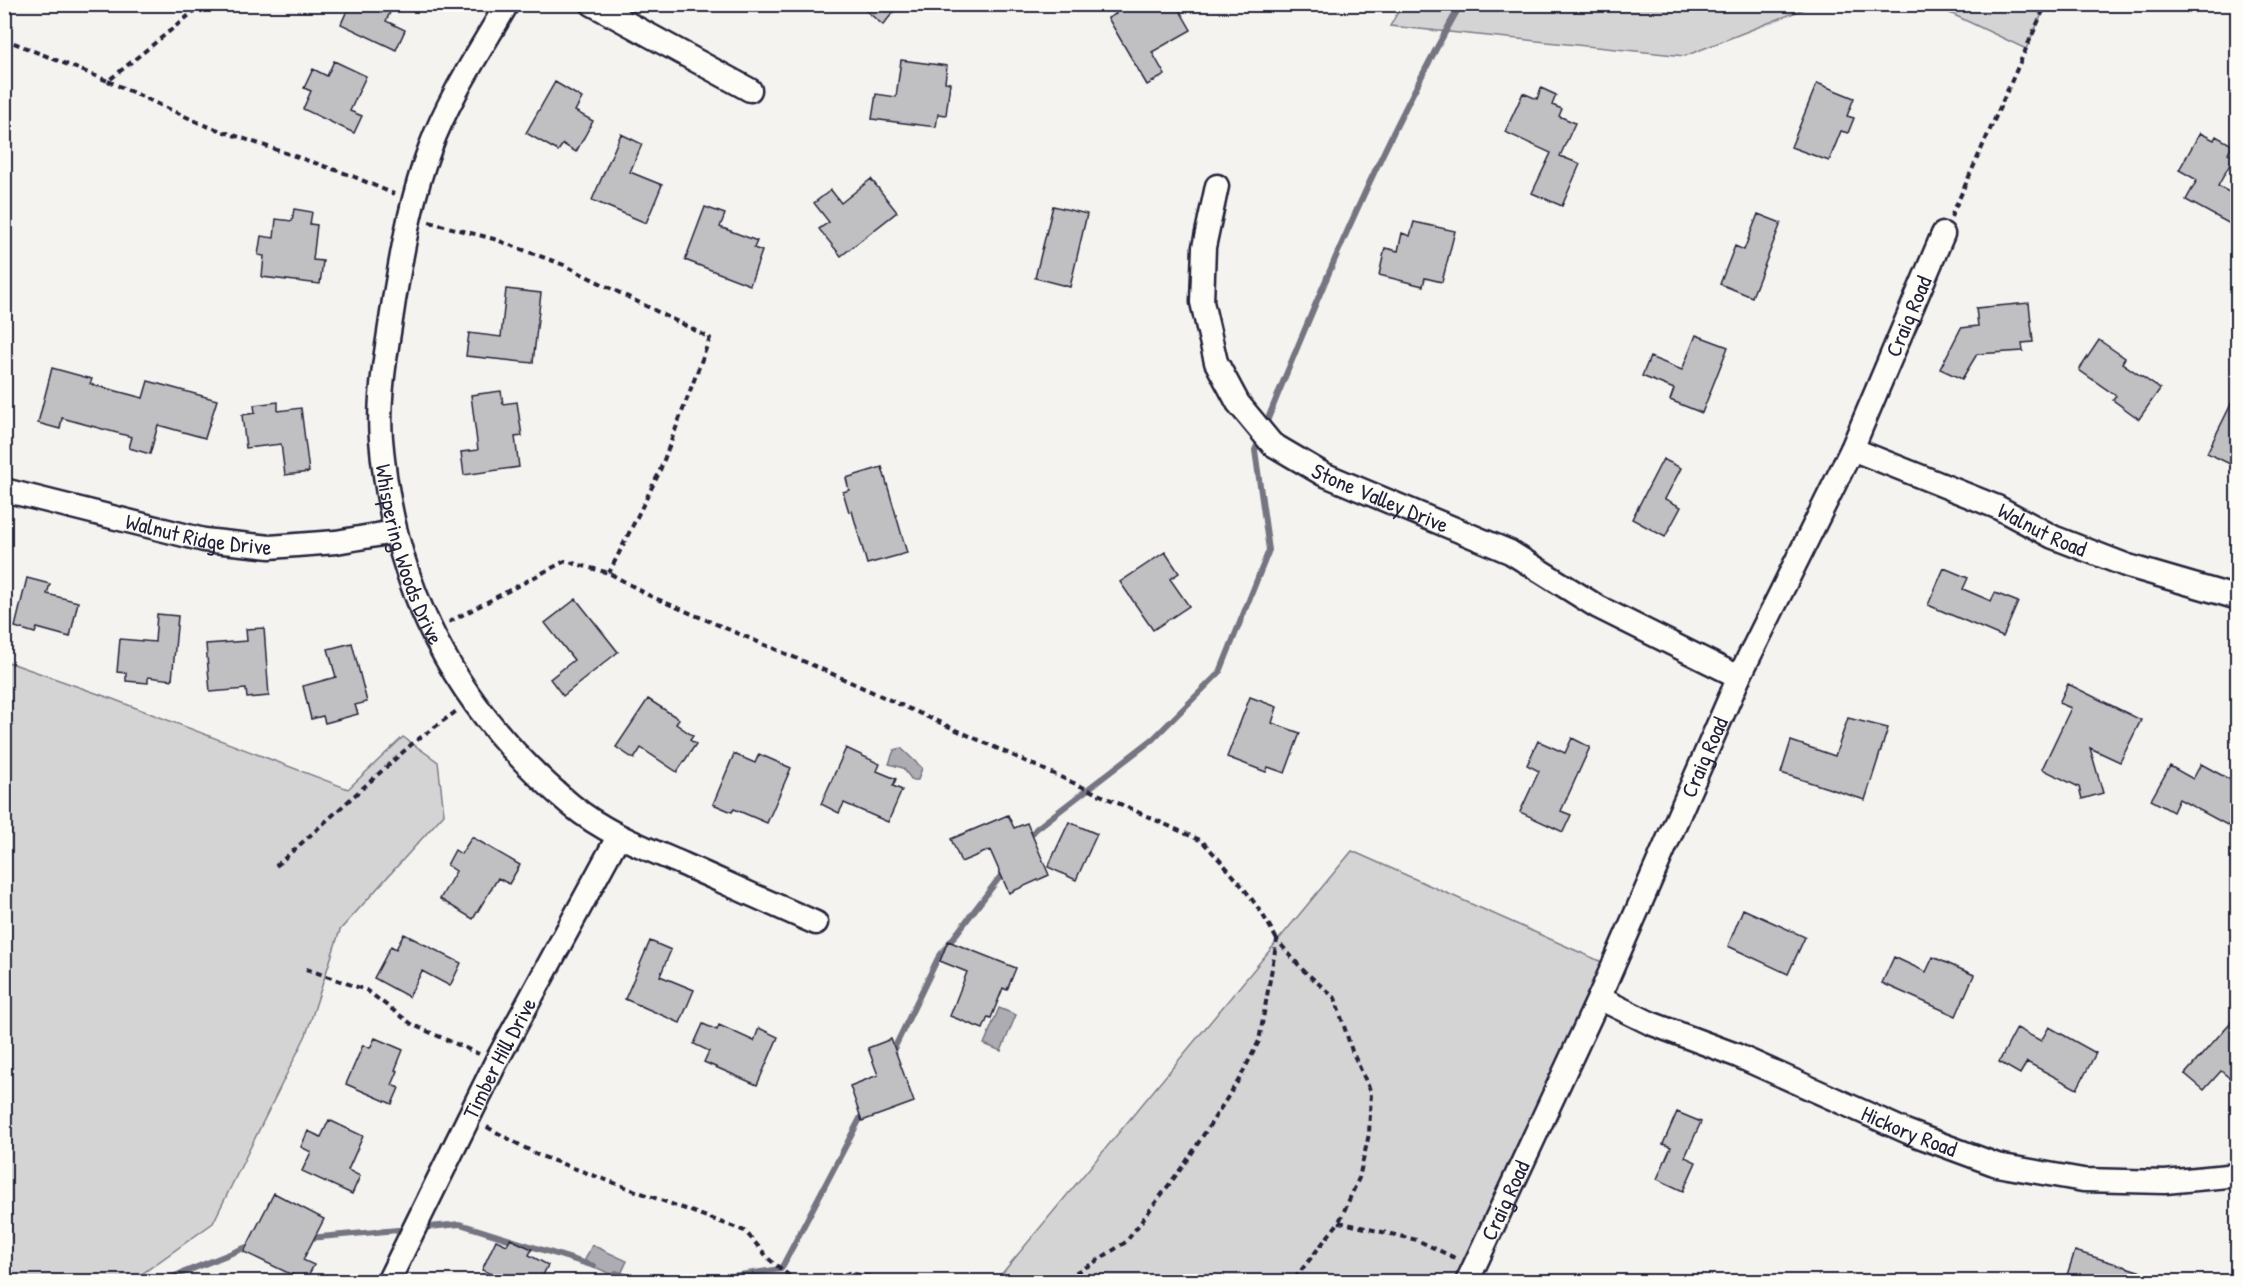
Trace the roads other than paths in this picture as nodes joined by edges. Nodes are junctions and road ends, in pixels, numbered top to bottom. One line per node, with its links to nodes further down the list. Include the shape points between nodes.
1 (507, 4): 8 (street, Whispering Woods Drive, via 454,95 431,145 410,209 386,355 381,437)
2 (592, 4): 3 (street)
3 (750, 90)
4 (1217, 186): 10 (street, Stone Valley Drive, via 1204,247 1202,302 1216,362 1238,403 1272,444 1323,474 1510,552 1598,607)
5 (1943, 234): 6 (street, Craig Road)
6 (1852, 449): 9 (street, Walnut Road, via 1997,507 2053,537 2128,566); 10 (street, Craig Road)
7 (4, 490): 8 (street, Walnut Ridge Drive, via 204,540 237,544 270,547 325,543)
8 (394, 532): 11 (street, Whispering Woods Drive, via 420,606 471,702 527,766 572,806)
9 (2238, 598)
10 (1739, 677): 13 (street, Craig Road)
11 (618, 837): 12 (street, Whispering Woods Drive); 16 (street, Timber Hill Drive, via 496,1062)
12 (816, 923)
13 (1599, 998): 14 (street, Hickory Road, via 1908,1132 1997,1165 2083,1180 2165,1182); 15 (street, Craig Road)
14 (2238, 1175)
15 (1471, 1274)
16 (388, 1281)

